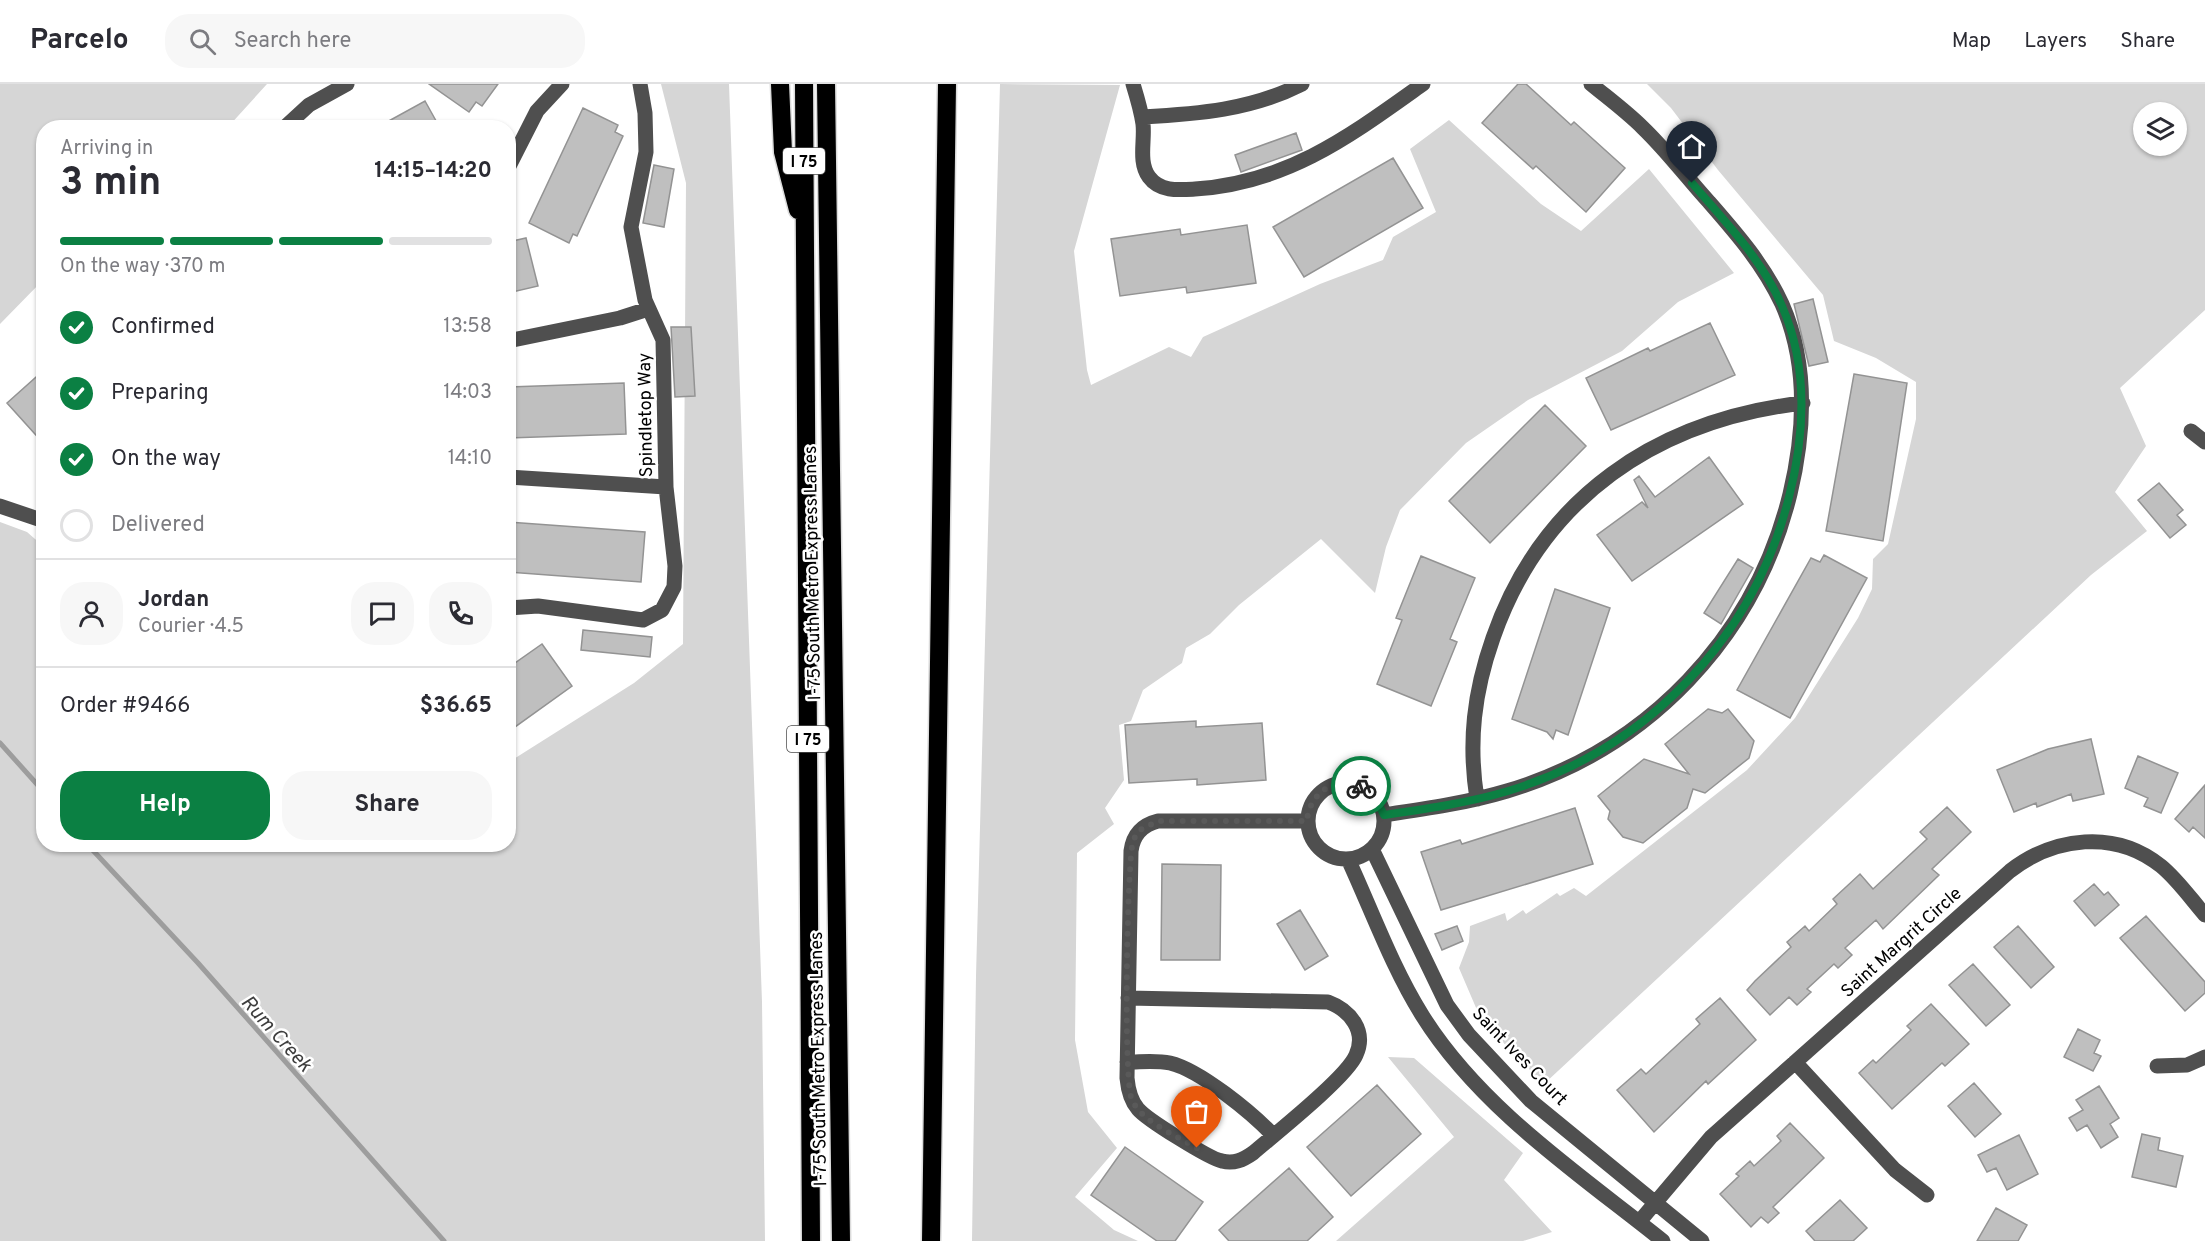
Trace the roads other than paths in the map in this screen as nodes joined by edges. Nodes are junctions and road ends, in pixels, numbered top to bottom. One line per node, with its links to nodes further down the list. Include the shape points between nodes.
1 (347, 84): 13 (street, via 309,105)
2 (562, 84): 14 (street, via 537,111)
3 (640, 84): 16 (street, Spindletop Way, via 646,152 631,227)
4 (780, 84): 15 (highway, via 783,152)
5 (804, 84): 15 (highway, I 75)
6 (826, 84): 46 (highway, I-75 South Metro Express Lanes)
7 (947, 84): 47 (highway)
8 (1133, 84): 12 (street)
9 (1302, 84): 12 (street, via 1228,110)
10 (1423, 84): 12 (street, via 1305,161 1260,178 1210,188 1169,189 1152,181 1144,166)
11 (1591, 84): 18 (street, via 1648,133 1743,241 1764,271 1790,327)
12 (1142, 117)
13 (293, 120)
14 (516, 152)
15 (805, 238): 45 (highway, I 75)
16 (648, 309): 17 (street); 22 (street, Spindletop Way, via 663,340)
17 (516, 339)
18 (1803, 403): 26 (street, via 1800,452 1778,539 1759,582 1716,650 1675,696 1618,740 1541,779); 26 (street, via 1731,416 1661,442 1600,482 1543,543 1513,588 1483,669 1471,738)
19 (2191, 431): 20 (street)
20 (2205, 442)
21 (516, 478): 22 (street, Spindletop Way)
22 (666, 487): 25 (street, Spindletop Way, via 675,578 671,595 657,615 643,620 538,606)
23 (0, 507): 24 (street)
24 (36, 518)
25 (516, 607)
26 (1477, 798): 27 (street)
27 (1384, 815): 28 (street, via 1368,790 1342,783 1317,795); 29 (street, via 1382,833)
28 (1307, 821): 30 (street, via 1311,837 1320,849 1333,857); 34 (street, via 1158,821 1140,830 1131,851)
29 (1372, 849): 30 (street); 32 (street, Saint Ives Court)
30 (1348, 859): 33 (street)
31 (2205, 915): 37 (street, Saint Margrit Circle, via 2162,867 2133,850 2085,842 2047,849 2010,871)
32 (1419, 949): 33 (street); 39 (street, Saint Ives Court, via 1457,1020)
33 (1394, 958): 40 (street, via 1438,1038)
34 (1128, 999): 36 (street); 41 (street, via 1319,1001 1346,1010 1358,1031 1359,1048 1353,1062)
35 (2205, 1057): 38 (street, via 2187,1065)
36 (1127, 1062): 41 (street, via 1179,1066 1236,1101); 41 (street, via 1129,1093 1138,1110 1215,1159 1241,1160)
37 (1795, 1062): 42 (street, via 1895,1170); 43 (street, Saint Margrit Circle, via 1711,1137)
38 (2157, 1066)
39 (1502, 1072): 40 (street); 43 (street, Saint Ives Court, via 1531,1101)
40 (1483, 1091): 44 (street)
41 (1273, 1135)
42 (1927, 1195)
43 (1654, 1202): 44 (street, Saint Margrit Circle); 49 (street, Saint Ives Court)
44 (1639, 1222): 48 (street)
45 (811, 1241)
46 (841, 1241)
47 (931, 1241)
48 (1663, 1241)
49 (1702, 1241)

